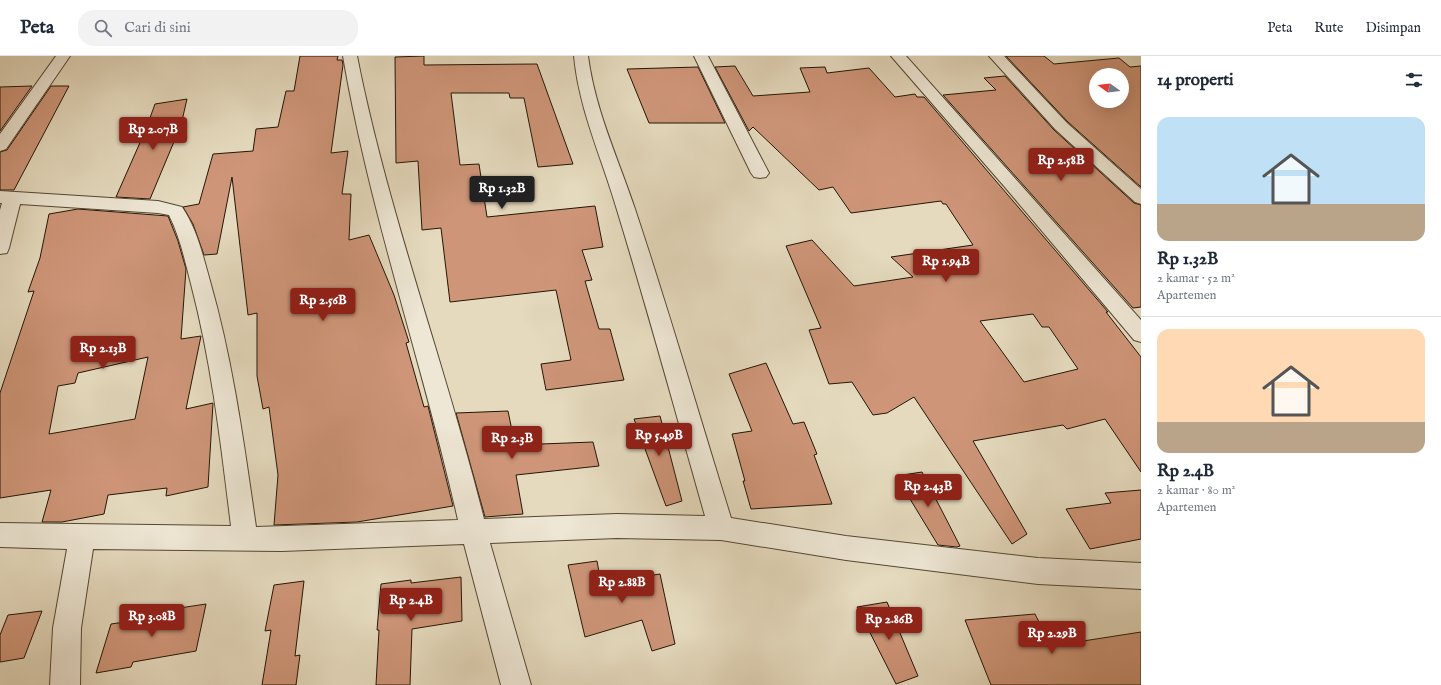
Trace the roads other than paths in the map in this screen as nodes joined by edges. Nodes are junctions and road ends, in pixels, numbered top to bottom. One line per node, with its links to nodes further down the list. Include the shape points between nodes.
1 (63, 56): 7 (street)
2 (350, 56): 14 (street, via 358,100 381,190 454,448)
3 (581, 56): 13 (street, via 588,99 655,304)
4 (701, 56): 8 (street)
5 (898, 56): 12 (street)
6 (996, 56): 10 (street, via 1062,126)
7 (0, 146)
8 (760, 173)
9 (6, 198): 11 (street); 17 (street, via 158,207 176,211 185,230 207,303 228,414)
10 (1141, 198)
11 (0, 248)
12 (1141, 334)
13 (721, 528): 14 (street, via 617,526); 18 (street, via 846,548 1038,571)
14 (474, 532): 17 (street); 20 (street)
15 (0, 535): 16 (street)
16 (82, 537): 17 (street); 19 (street, via 67,628)
17 (245, 538)
18 (1141, 576)
19 (65, 685)
20 (516, 685)

